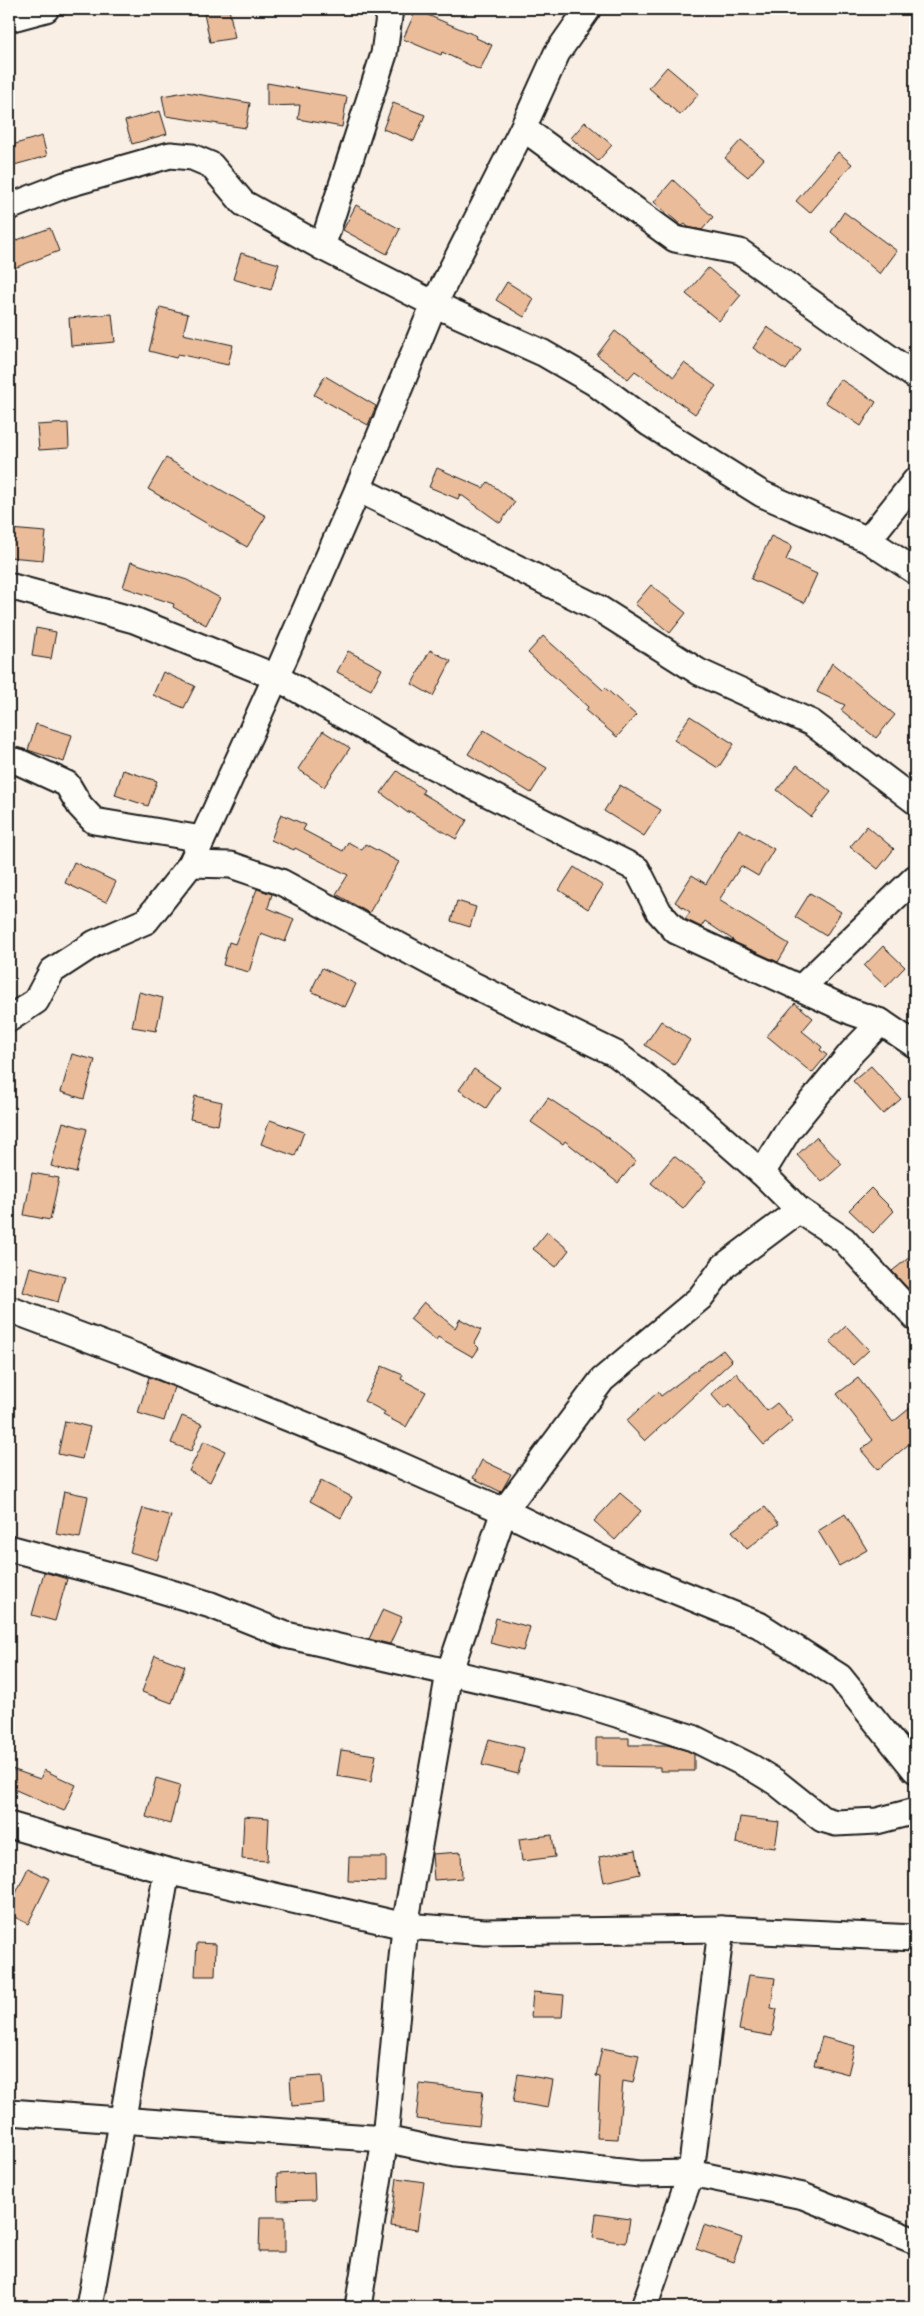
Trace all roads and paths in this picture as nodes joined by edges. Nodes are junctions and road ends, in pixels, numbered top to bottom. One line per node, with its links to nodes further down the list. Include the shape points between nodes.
1 (46, 9): 4 (street)
2 (390, 9): 7 (street, via 384,54)
3 (588, 9): 5 (street, via 556,53)
4 (9, 19)
5 (523, 128): 8 (street); 9 (street, via 675,239 740,252)
6 (9, 207): 7 (street, via 65,185 170,156 192,157 211,165 243,203)
7 (322, 247): 8 (street)
8 (434, 304): 11 (street); 12 (street, via 543,353 595,382 650,424 762,494)
9 (915, 376)
10 (915, 481): 12 (street)
11 (358, 489): 15 (street); 17 (street, via 598,608 698,672 812,723)
12 (868, 540): 13 (street)
13 (915, 571)
14 (9, 586): 15 (street, via 134,620)
15 (276, 677): 18 (street); 21 (street, via 415,757 636,870 658,912 676,931)
16 (9, 760): 18 (street, via 67,784 94,821)
17 (915, 801)
18 (202, 839): 19 (street)
19 (191, 864): 22 (street, via 146,921 95,943 52,971 36,1001); 25 (street, via 231,865 282,882 463,980 616,1054 688,1108)
20 (915, 878): 21 (street)
21 (801, 988): 23 (street)
22 (9, 1019)
23 (881, 1022): 24 (street); 25 (street, via 789,1129)
24 (915, 1044)
25 (762, 1173): 26 (street)
26 (799, 1210): 28 (street, via 844,1240); 29 (street, via 724,1266 700,1298 602,1380)
27 (9, 1308): 29 (street, via 350,1443)
28 (915, 1317)
29 (504, 1511): 31 (street); 32 (street, via 628,1572 767,1630 840,1677)
30 (9, 1548): 31 (street, via 211,1605 286,1635)
31 (449, 1673): 33 (street, via 578,1702 693,1738 771,1779 822,1819 836,1823 876,1821); 36 (street)
32 (915, 1770)
33 (915, 1811)
34 (9, 1825): 35 (street)
35 (167, 1871): 36 (street); 40 (street)
36 (405, 1926): 37 (street, via 485,1932); 41 (street)
37 (721, 1929): 38 (street); 42 (street)
38 (915, 1938)
39 (9, 2112): 40 (street)
40 (123, 2122): 41 (street); 44 (street)
41 (386, 2139): 42 (street, via 455,2154 640,2174); 45 (street)
42 (691, 2173): 43 (street, via 803,2196); 46 (street)
43 (915, 2241)
44 (89, 2307)
45 (358, 2307)
46 (644, 2307)

